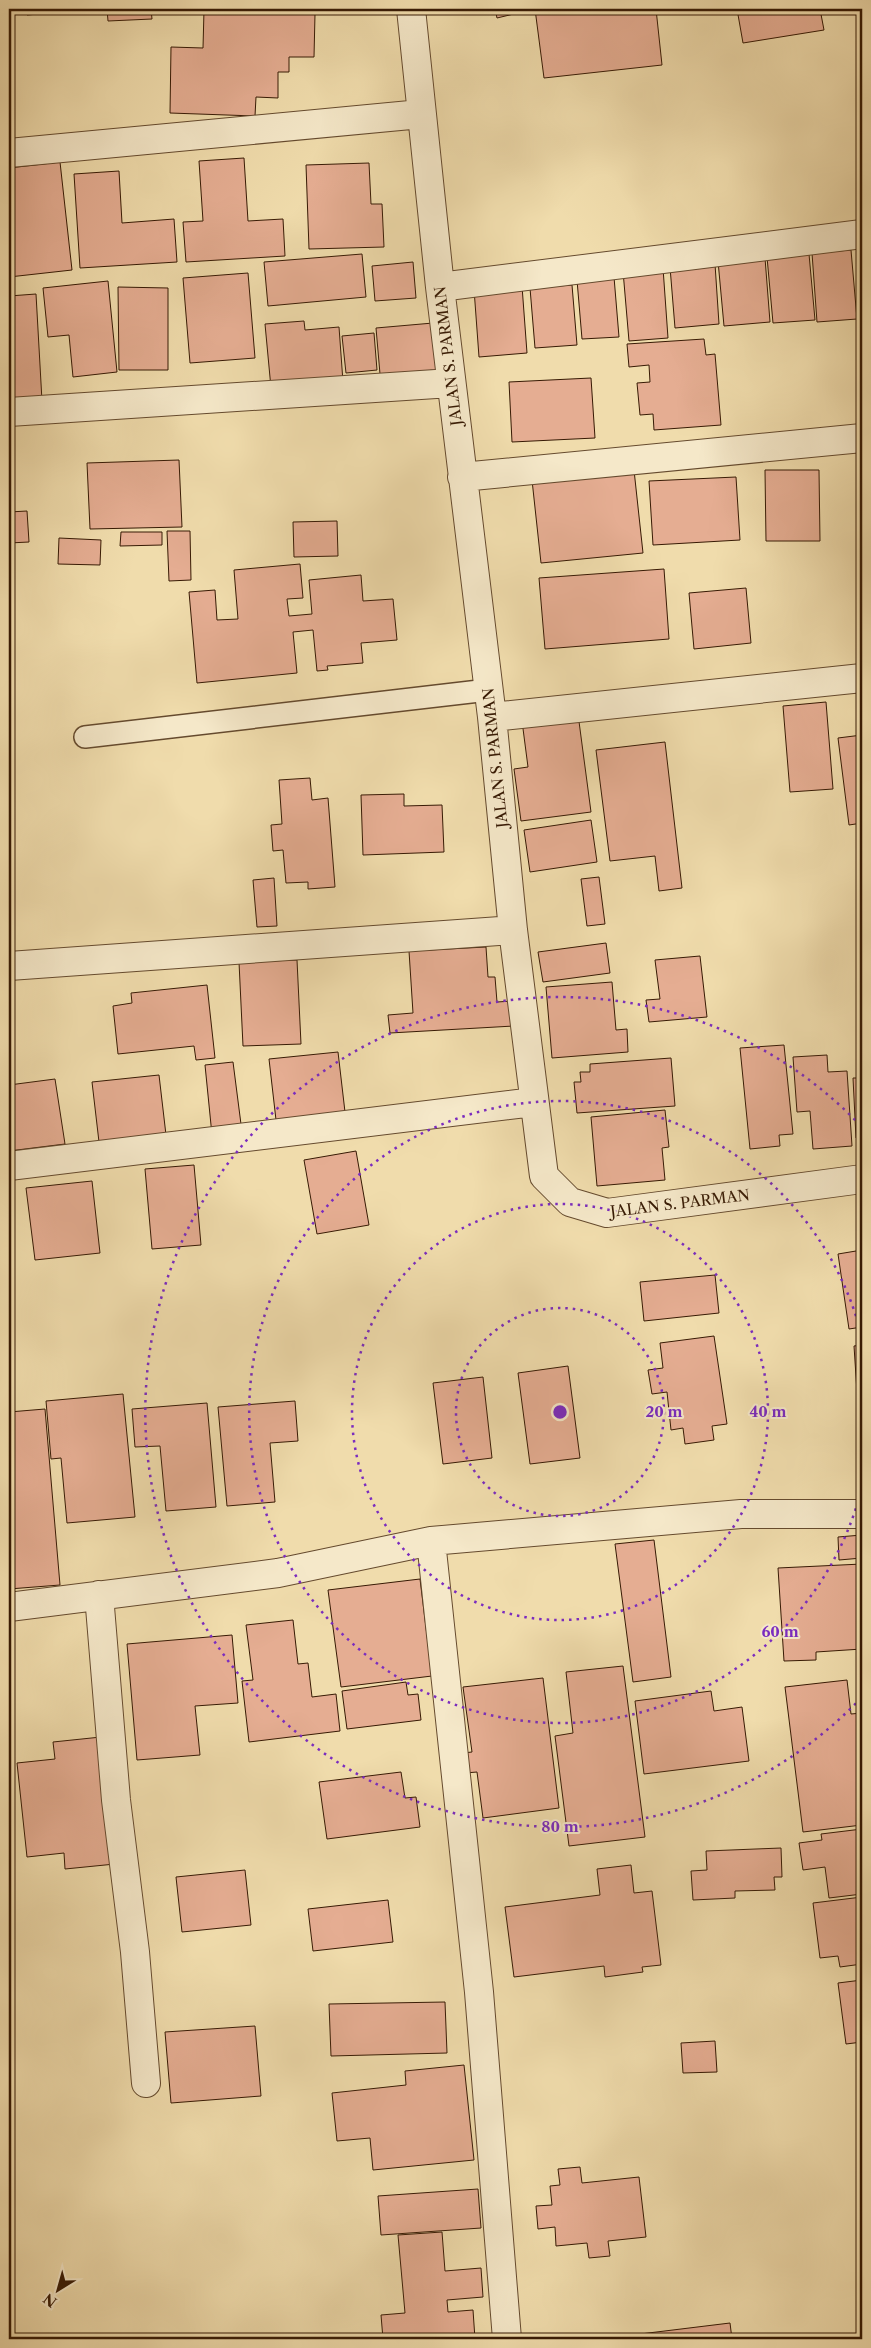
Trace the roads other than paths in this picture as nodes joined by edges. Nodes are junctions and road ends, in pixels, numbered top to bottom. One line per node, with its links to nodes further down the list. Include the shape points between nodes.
1 (411, 9): 2 (street, JALAN S. PARMAN)
2 (421, 114): 3 (street); 5 (street, JALAN S. PARMAN)
3 (9, 153)
4 (862, 234): 5 (street)
5 (440, 287): 6 (street, JALAN S. PARMAN)
6 (451, 383): 7 (street); 9 (street, JALAN S. PARMAN)
7 (9, 412)
8 (862, 438): 9 (street)
9 (462, 477): 11 (street, JALAN S. PARMAN)
10 (862, 678): 12 (street)
11 (488, 690): 12 (street, JALAN S. PARMAN); 13 (lane)
12 (492, 718): 14 (street, JALAN S. PARMAN)
13 (85, 737)
14 (514, 930): 15 (street); 16 (street, JALAN S. PARMAN)
15 (9, 966)
16 (534, 1102): 17 (street); 18 (street, JALAN S. PARMAN, via 544,1176 570,1202 607,1213)
17 (9, 1166)
18 (862, 1179)
19 (862, 1514): 20 (street, via 741,1514)
20 (431, 1541): 21 (street, via 278,1573); 24 (street, via 480,1992)
21 (99, 1595): 22 (street); 23 (street, via 116,1800 135,1952)
22 (9, 1607)
23 (146, 2083)
24 (508, 2339)

